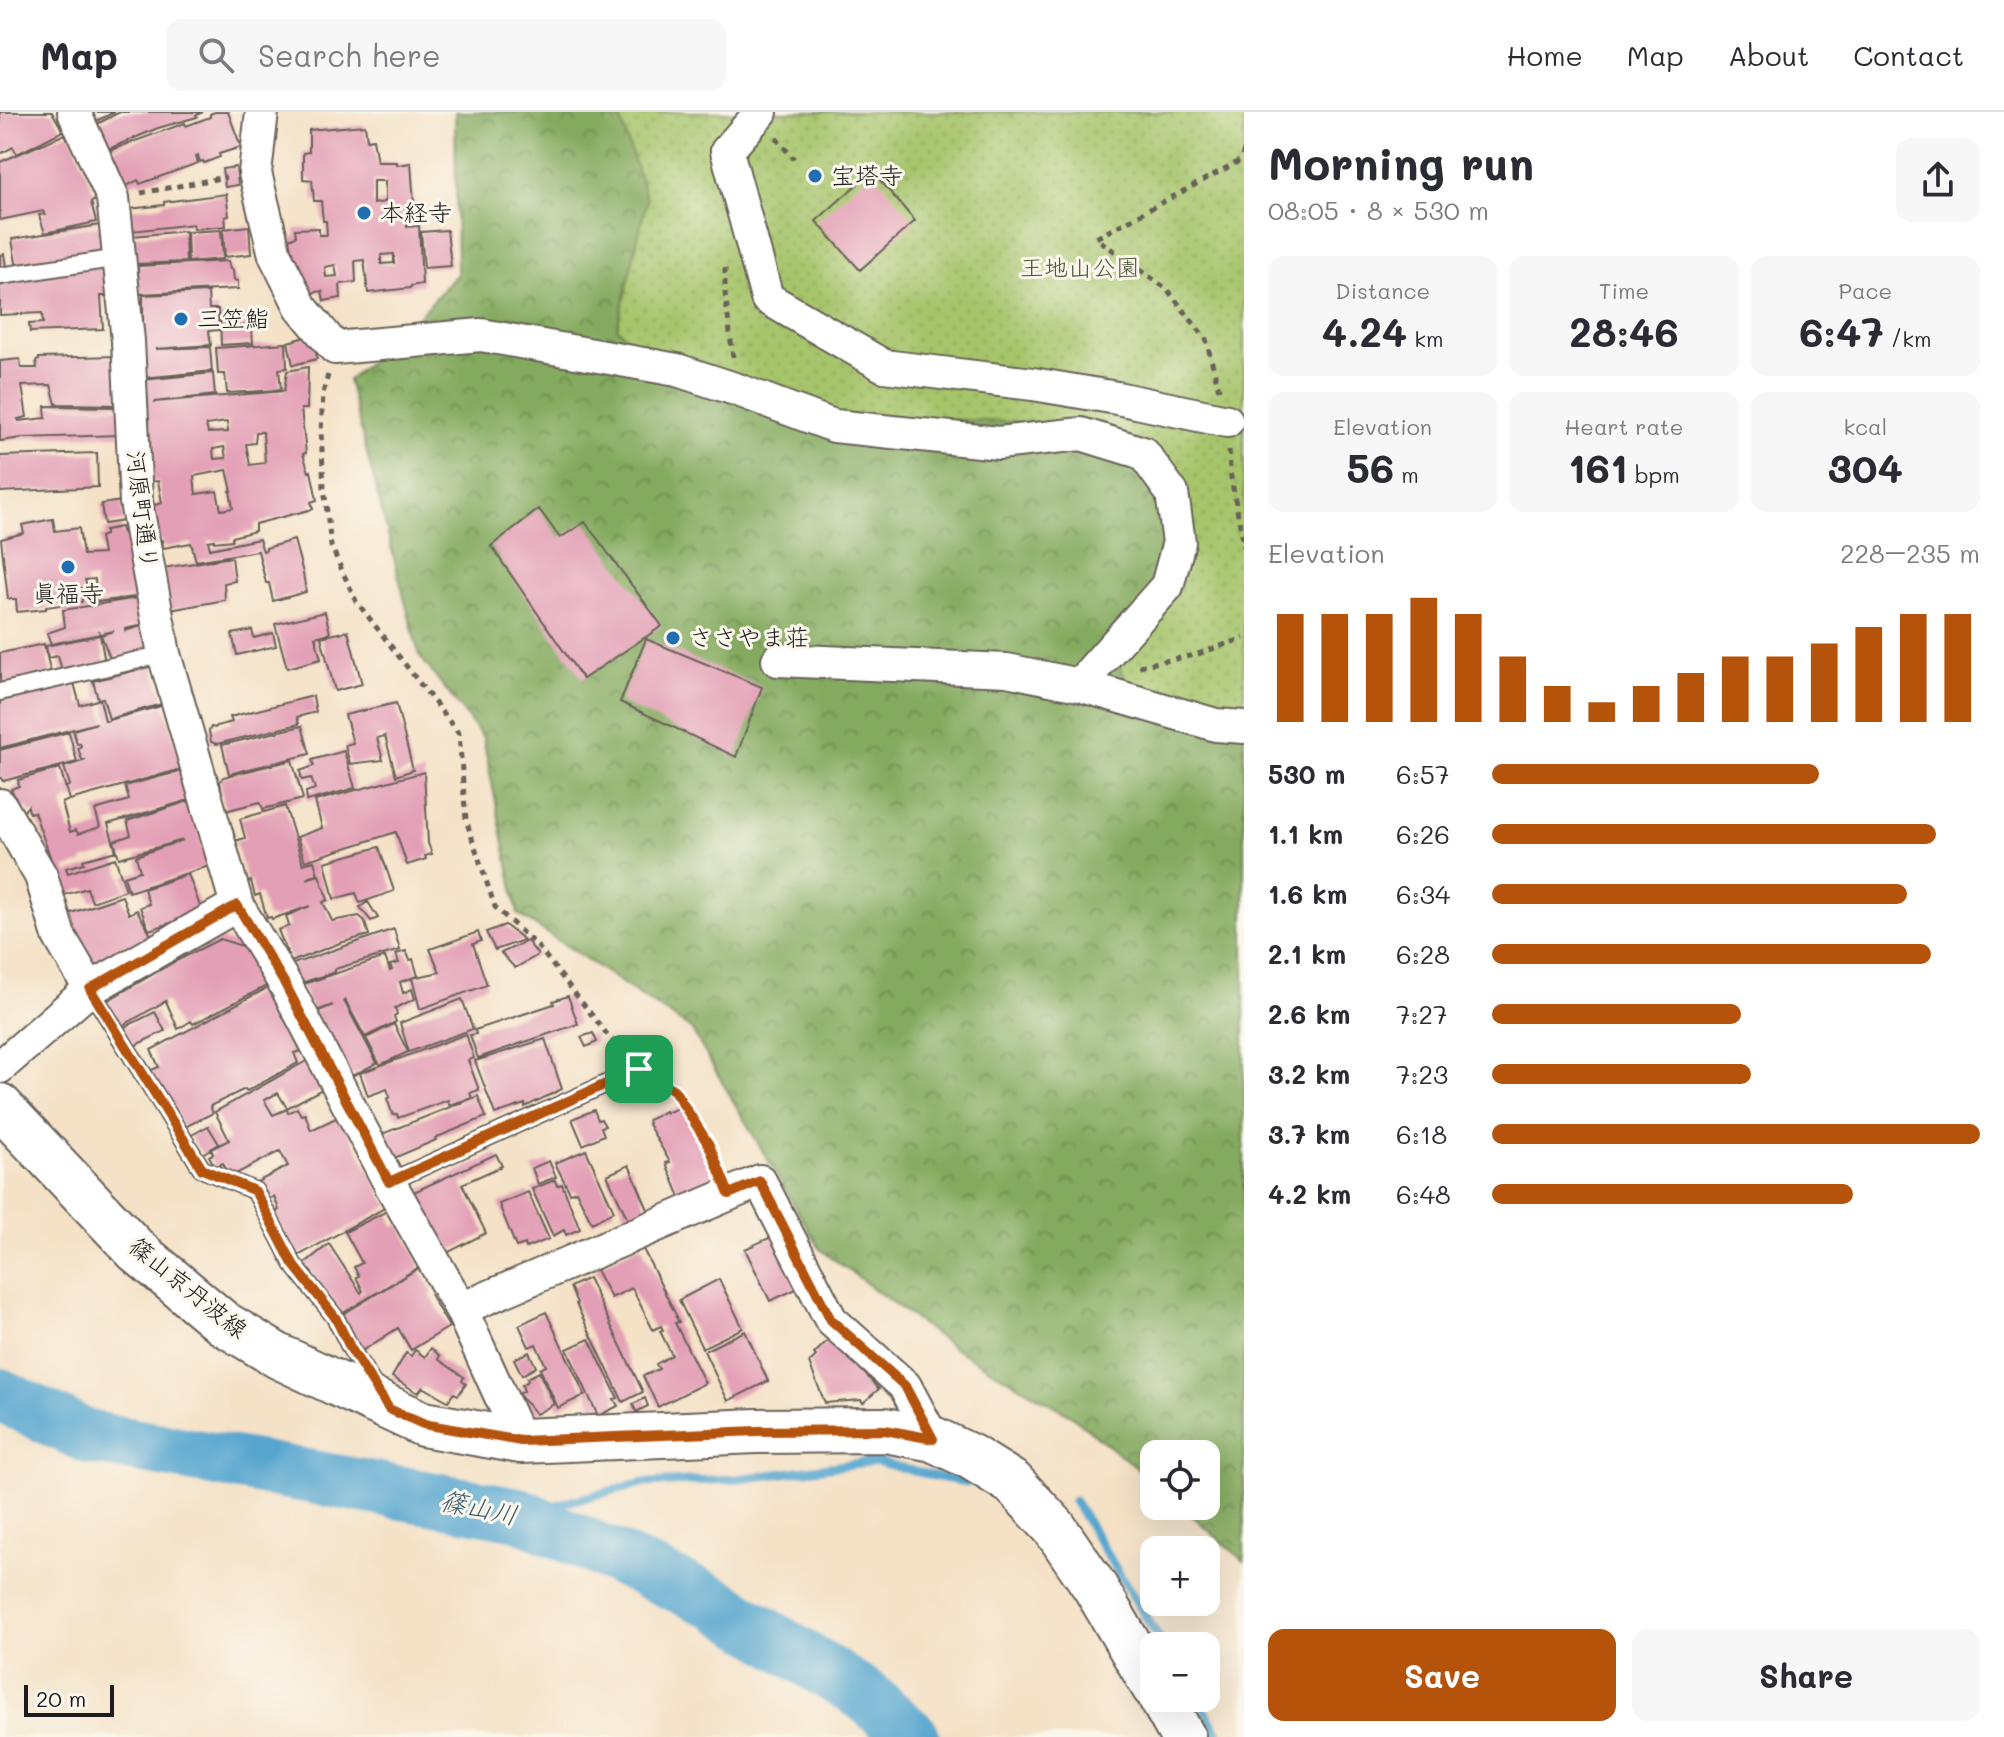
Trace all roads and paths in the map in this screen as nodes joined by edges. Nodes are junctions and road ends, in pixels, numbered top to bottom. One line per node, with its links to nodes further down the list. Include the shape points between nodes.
1 (74, 112): 6 (street, 河原町通り)
2 (262, 112): 9 (street, via 255,173 275,255 301,307)
3 (761, 112): 10 (street, via 727,151 767,298 884,366 1047,386)
4 (1244, 150): 10 (path, via 1241,160 1096,238 1167,289 1206,339)
5 (206, 180): 6 (path)
6 (113, 198): 7 (street, 河原町通り)
7 (119, 258): 8 (lane); 13 (street, 河原町通り, via 136,502)
8 (0, 276)
9 (335, 348): 16 (street, via 481,335 677,370 834,426 999,443 1081,434 1143,453 1172,493 1179,542 1167,586); 23 (path, via 323,393 321,432 331,546 356,601 459,734 466,820 495,907 539,948)
10 (1227, 421): 11 (path)
11 (1244, 547)
12 (1244, 638): 15 (path)
13 (164, 654): 17 (lane); 20 (street, 河原町通り)
14 (778, 660): 16 (street, via 1007,670)
15 (1139, 666)
16 (1079, 685): 18 (street, via 1216,725)
17 (0, 692)
18 (1244, 727)
19 (0, 805): 21 (street, via 41,876 59,936)
20 (237, 905): 21 (street); 25 (street, 河原町通り, via 285,984)
21 (90, 989): 22 (street); 28 (lane, via 202,1169 255,1191 293,1264 335,1317)
22 (0, 1067)
23 (639, 1069): 25 (lane); 26 (path, via 674,1090 709,1145)
24 (0, 1106): 28 (main road, 篠山京丹波線, via 137,1251 223,1323 278,1356)
25 (389, 1182): 27 (street, 河原町通り)
26 (729, 1194): 27 (street); 29 (street, via 760,1181 831,1320 905,1386)
27 (461, 1309): 30 (street, 河原町通り)
28 (389, 1409): 30 (main road, 篠山京丹波線, via 423,1424)
29 (933, 1439): 30 (main road, 篠山京丹波線, via 853,1430); 31 (main road, 篠山京丹波線, via 1013,1483 1054,1527)
30 (521, 1441)
31 (1140, 1663)
32 (1169, 1712): 33 (main road)
33 (1183, 1737)

